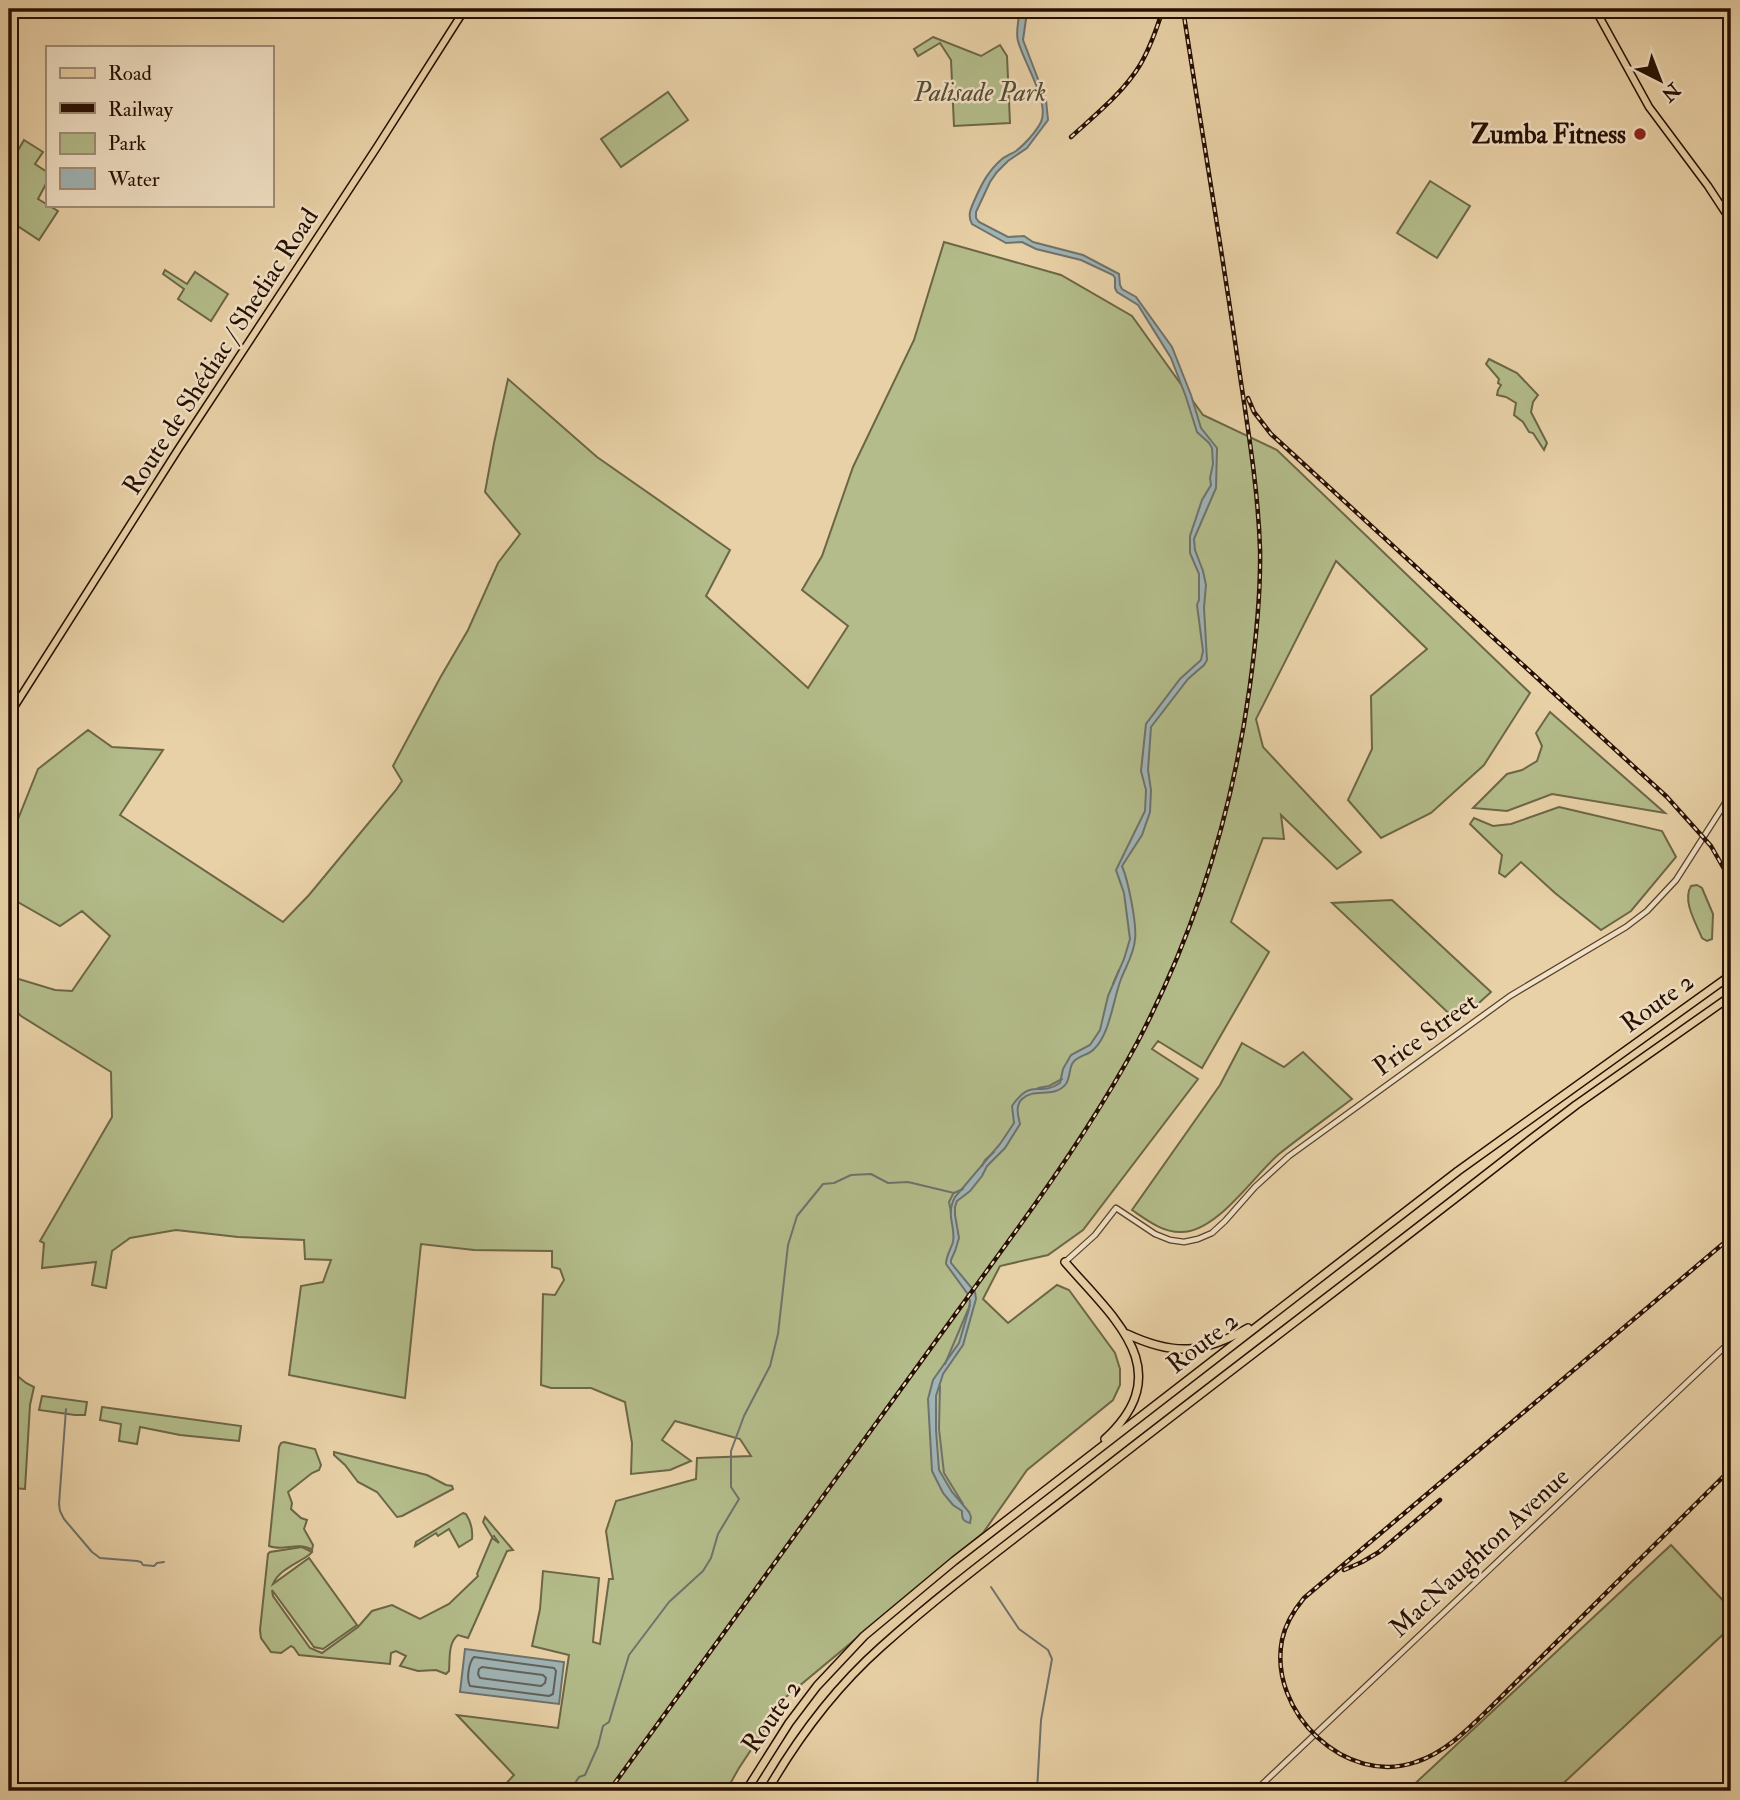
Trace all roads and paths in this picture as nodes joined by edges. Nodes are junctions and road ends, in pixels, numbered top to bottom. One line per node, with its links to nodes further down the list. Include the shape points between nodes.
1 (1595, 9): 3 (main road, via 1649,107)
2 (464, 10): 4 (main road, Route de Shédiac / Shediac Road)
3 (1731, 221)
4 (9, 715)
5 (1731, 793): 8 (street, Price Street, via 1676,880 1647,911 1510,996 1289,1156 1212,1233 1184,1242 1170,1240 1116,1208)
6 (1731, 975): 9 (highway, Route 2, via 1505,1136)
7 (1731, 996): 14 (highway, Route 2, via 1530,1140 880,1648 839,1690)
8 (1065, 1262): 10 (highway)
9 (1285, 1303): 10 (highway, via 1245,1329 1195,1349 1169,1349); 12 (highway, Route 2)
10 (1126, 1334): 12 (highway, via 1136,1353 1137,1395 1127,1416)
11 (1731, 1341): 15 (street, MacNaughton Avenue)
12 (1071, 1470): 13 (highway, Route 2, via 864,1636 817,1686)
13 (746, 1791)
14 (767, 1791)
15 (1255, 1791)

